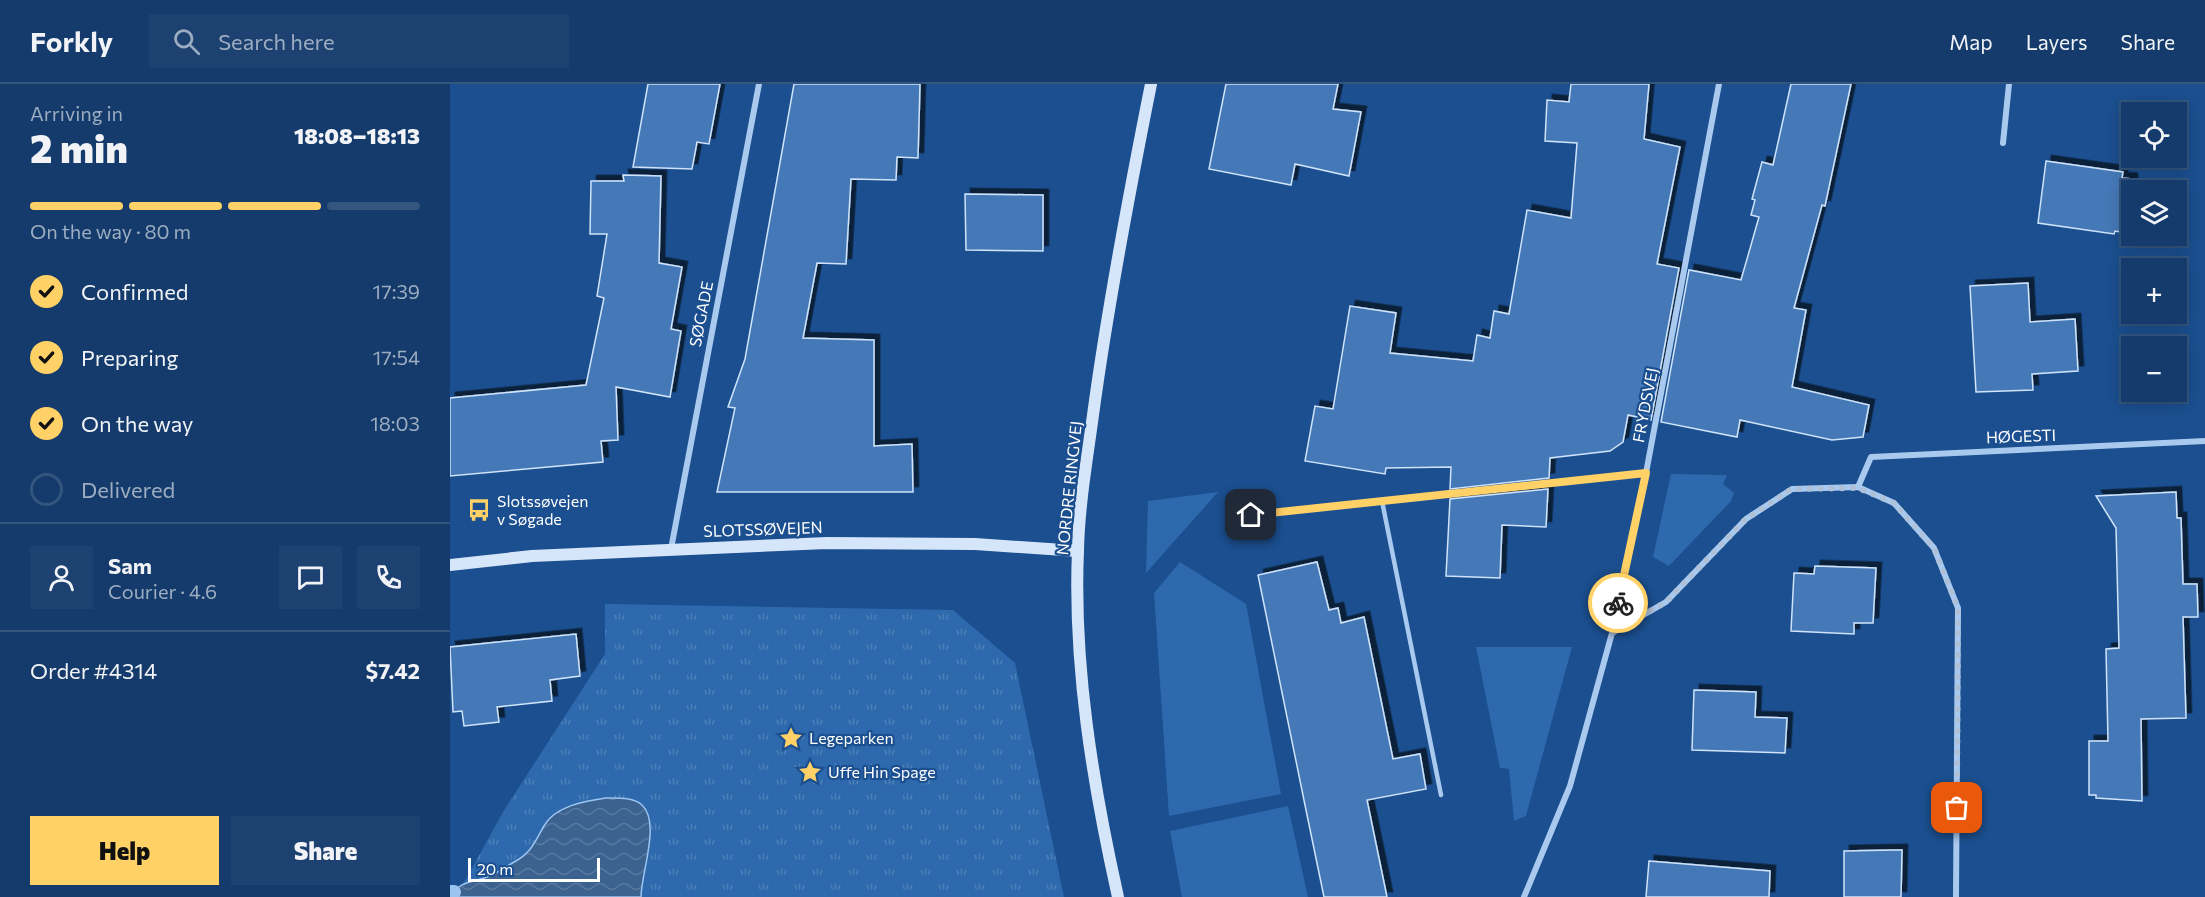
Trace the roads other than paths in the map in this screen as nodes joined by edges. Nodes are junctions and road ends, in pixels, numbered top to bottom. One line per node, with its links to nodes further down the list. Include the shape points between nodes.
1 (759, 84): 11 (street, SØGADE)
2 (1151, 84): 12 (main road, NORDRE RINGVEJ, via 1106,315)
3 (1719, 84): 7 (street, FRYDSVEJ)
4 (2009, 84): 5 (street)
5 (2002, 143)
6 (2205, 441): 8 (street, HØGESTI, via 1871,457)
7 (1646, 473): 9 (street); 14 (street, FRYDSVEJ)
8 (1858, 488): 14 (street, via 1792,489 1746,519 1666,602); 18 (street, via 1894,503 1934,548 1958,608)
9 (1382, 501): 10 (street); 15 (lane)
10 (1251, 515)
11 (671, 549): 12 (main road, SLOTSSØVEJEN, via 838,543 975,544); 13 (main road, SLOTSSØVEJEN, via 532,556)
12 (1077, 551): 16 (main road, NORDRE RINGVEJ, via 1079,638 1088,722)
13 (450, 565)
14 (1612, 633): 17 (street, FRYDSVEJ, via 1570,786)
15 (1441, 795)
16 (1118, 897)
17 (1524, 897)
18 (1956, 897)

